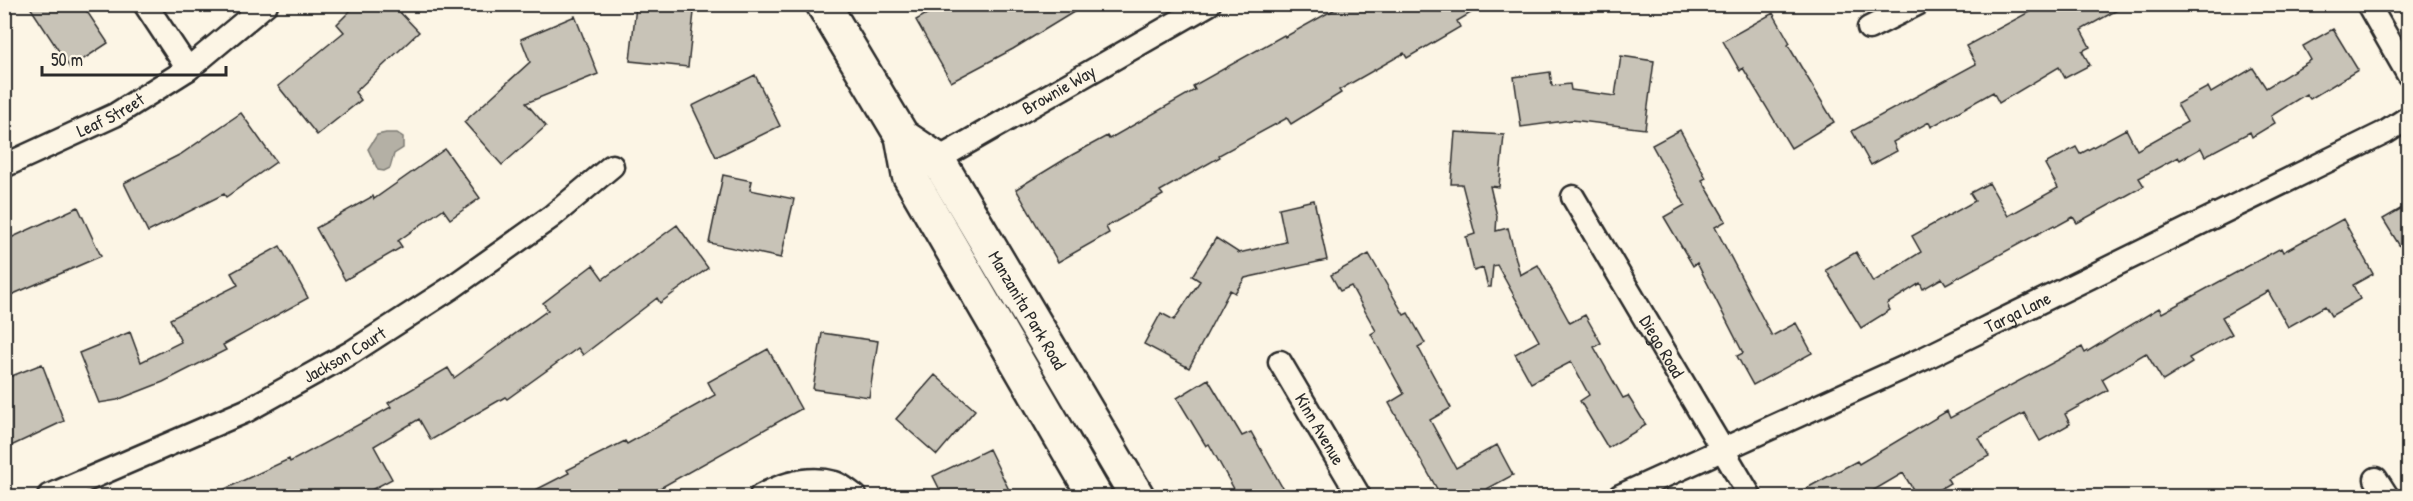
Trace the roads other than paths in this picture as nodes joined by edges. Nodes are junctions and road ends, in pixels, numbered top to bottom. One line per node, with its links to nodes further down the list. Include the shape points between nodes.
1 (145, 4): 8 (street)
2 (266, 4): 8 (street, Leaf Street)
3 (824, 4): 11 (street, Manzanita Park Road)
4 (1209, 4): 12 (street, Brownie Way)
5 (1917, 4): 7 (street)
6 (2368, 4): 9 (street)
7 (1869, 28)
8 (188, 69): 13 (street, Leaf Street, via 115,115)
9 (2409, 74)
10 (2409, 118): 18 (street, Targa Lane, via 1925,358)
11 (902, 136): 12 (street, Manzanita Park Road); 15 (street, Manzanita Park Road)
12 (938, 160): 15 (street, Brownie Way); 23 (street, Manzanita Park Road)
13 (4, 166)
14 (612, 166): 19 (street, Jackson Court, via 533,230 352,352 246,411)
15 (909, 175): 22 (street, Manzanita Park Road)
16 (1573, 196): 18 (street, Diego Road)
17 (1280, 362): 24 (street, Kinn Avenue)
18 (1723, 450): 25 (street, Targa Lane); 26 (street, Diego Road)
19 (49, 496)
20 (761, 496): 21 (street, via 807,480 837,484)
21 (855, 496)
22 (1095, 496)
23 (1137, 496)
24 (1359, 496)
25 (1620, 496)
26 (1750, 496)

